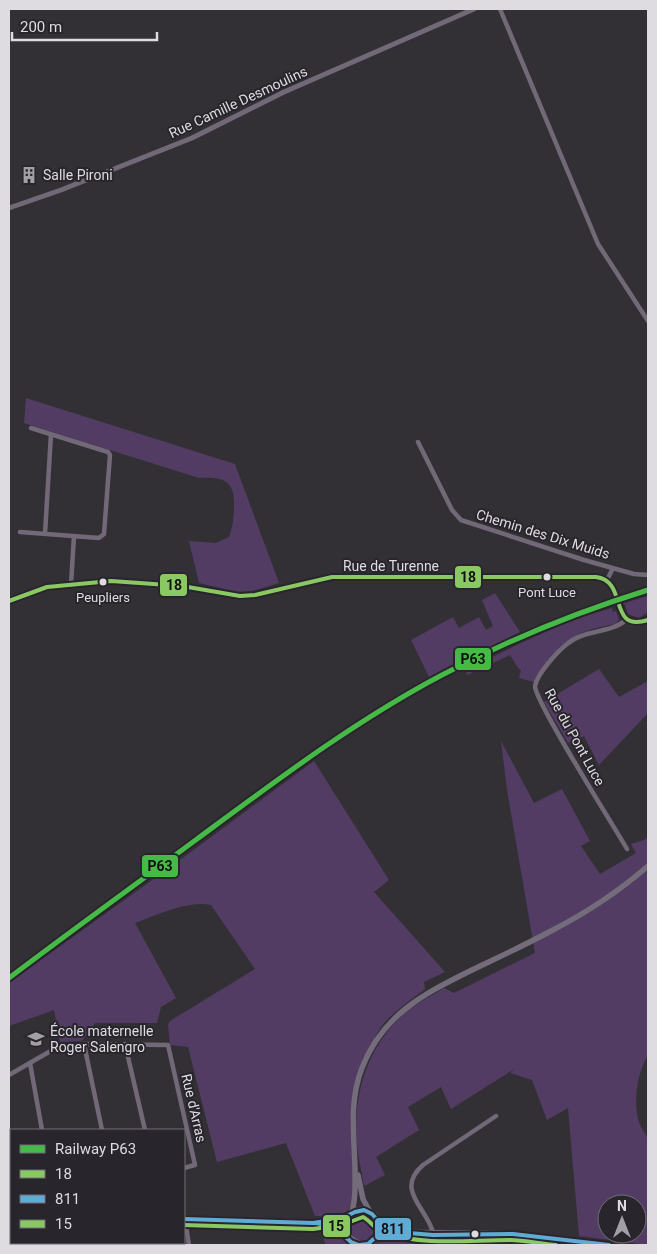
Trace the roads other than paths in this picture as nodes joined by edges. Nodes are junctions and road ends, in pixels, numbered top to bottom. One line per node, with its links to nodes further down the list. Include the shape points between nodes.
1 (474, 9): 3 (street, Rue Camille Desmoulins, via 284,92 192,138)
2 (500, 9): 4 (street, via 596,240)
3 (9, 208)
4 (648, 321)
5 (31, 428): 6 (street)
6 (51, 434): 9 (street); 10 (street, via 109,453 104,534 99,538)
7 (418, 442): 11 (street, Chemin des Dix Muids, via 452,510 461,520)
8 (20, 532): 9 (street)
9 (45, 534): 10 (street)
10 (74, 536): 14 (street)
11 (613, 568): 12 (street, Chemin des Dix Muids); 13 (street)
12 (648, 575)
13 (607, 580): 14 (street, Rue de Turenne, via 588,577 341,577 322,578 251,596 116,581); 16 (street)
14 (71, 584): 15 (street, Rue de Turenne, via 37,590)
15 (9, 601)
16 (626, 620): 17 (street, via 637,623); 18 (street, Rue du Pont Luce, via 618,626 569,642 546,666 535,688 554,727)
17 (648, 620)
18 (628, 849)
19 (648, 866): 28 (main road, via 574,919 432,990 396,1016 373,1046 358,1082 353,1113)
20 (61, 1044): 22 (street)
21 (125, 1044): 26 (street, via 84,1044); 27 (street); 29 (street, Rue d'Arras, via 168,1045 195,1165)
22 (30, 1063): 23 (street); 25 (street)
23 (9, 1075)
24 (496, 1116): 37 (street, via 422,1165 414,1175 413,1196)
25 (42, 1129)
26 (102, 1129)
27 (145, 1129)
28 (354, 1154): 30 (main road, via 363,1199); 31 (main road, via 355,1198)
29 (185, 1168)
30 (370, 1212): 31 (main road, via 359,1210); 34 (main road)
31 (350, 1215): 33 (main road); 38 (main road, via 344,1228)
32 (185, 1219): 33 (main road)
33 (313, 1222): 38 (main road, via 336,1228)
34 (378, 1222): 36 (main road, via 387,1228); 39 (main road)
35 (185, 1224): 41 (street)
36 (409, 1233): 37 (main road); 39 (main road, via 388,1234)
37 (433, 1235): 40 (main road, via 513,1234)
38 (347, 1237): 42 (main road)
39 (375, 1241): 42 (main road)
40 (582, 1244): 43 (main road)
41 (189, 1245)
42 (358, 1245)
43 (609, 1245)

